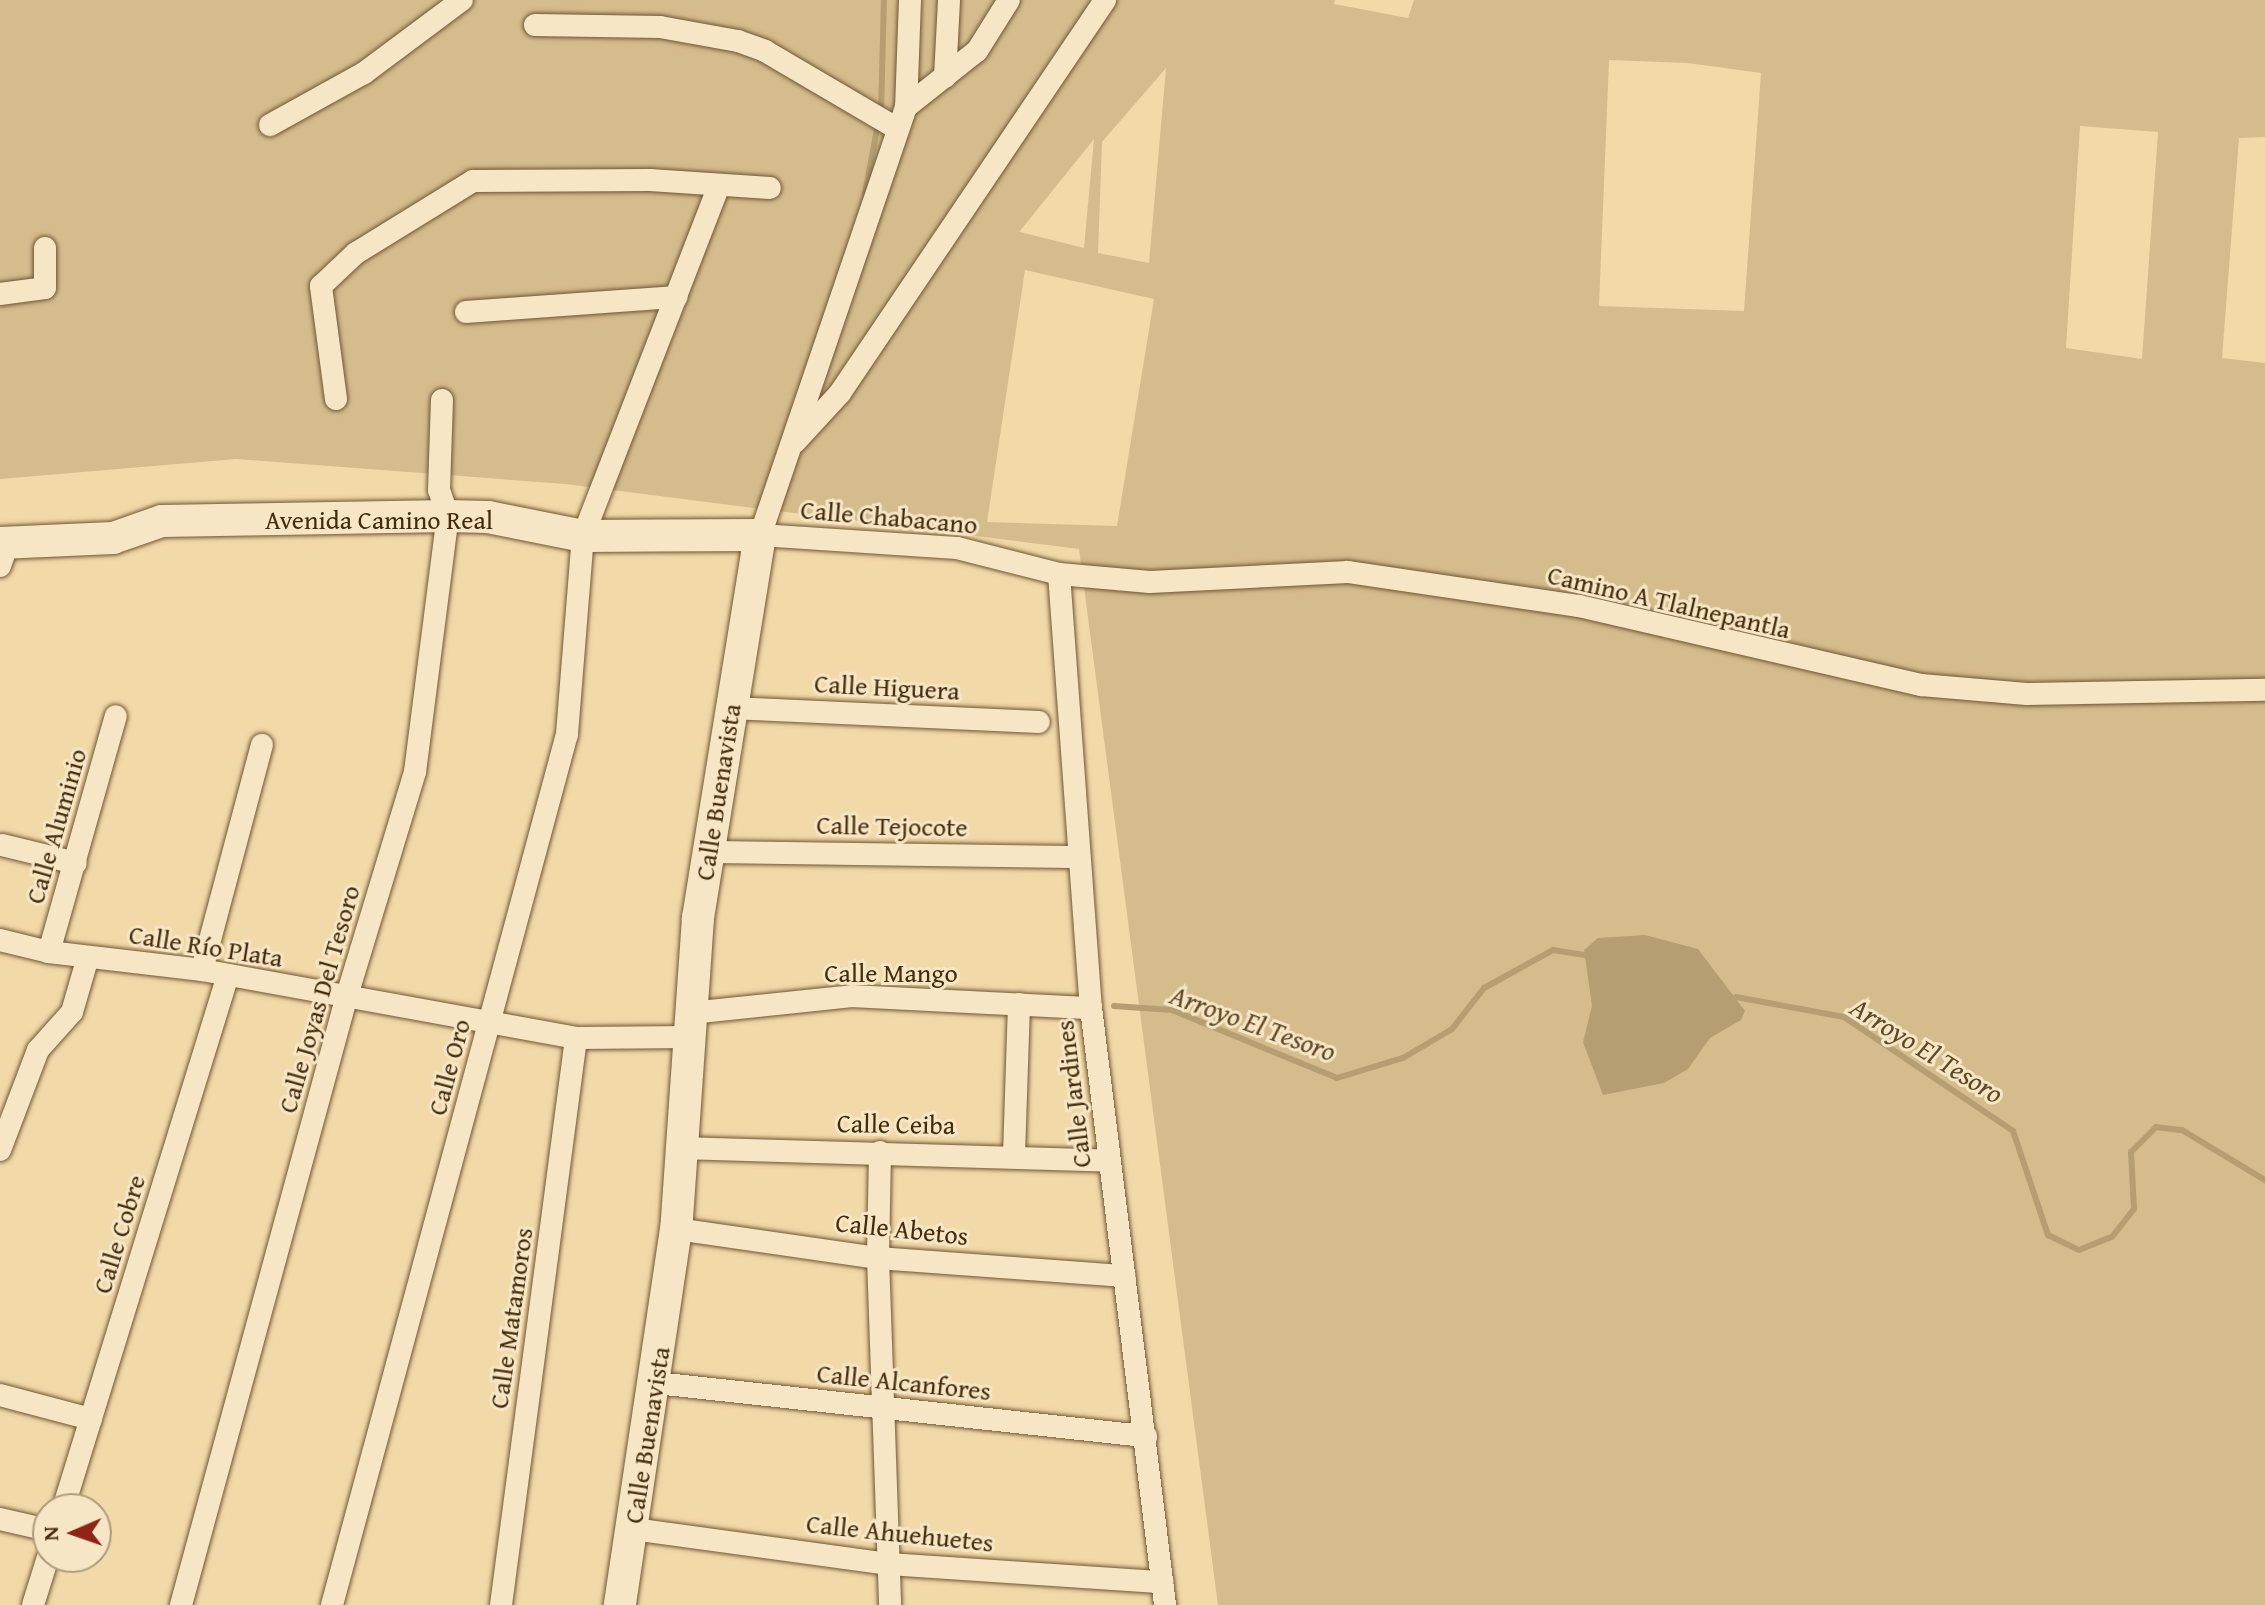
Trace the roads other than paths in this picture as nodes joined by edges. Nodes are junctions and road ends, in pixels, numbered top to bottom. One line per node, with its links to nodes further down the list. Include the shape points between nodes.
1 (462, 0): 9 (street, via 364,73)
2 (910, 0): 8 (street, Calle Buenavista)
3 (949, 0): 7 (street)
4 (1009, 0): 7 (street, via 977,51)
5 (1105, 0): 19 (street, via 840,393)
6 (535, 25): 10 (street, via 660,27 738,41 765,51)
7 (945, 77): 8 (street)
8 (906, 107): 10 (street, Calle Buenavista)
9 (270, 125)
10 (898, 129): 19 (street, Calle Buenavista)
11 (719, 186): 12 (street); 15 (street, Calle Oro); 17 (street, via 650,180 473,181 356,253 321,286)
12 (770, 188)
13 (45, 248): 14 (street, via 45,288)
14 (0, 294)
15 (676, 297): 16 (street); 22 (street, Calle Oro)
16 (466, 312)
17 (336, 399)
18 (442, 400): 20 (street, Calle Joyas Del Tesoro, via 439,490)
19 (789, 449): 21 (street, Calle Buenavista)
20 (448, 516): 22 (street, Avenida Camino Real, via 488,517); 23 (street, Avenida Camino Real, via 162,521 113,538); 39 (street, Calle Joyas Del Tesoro, via 415,772)
21 (760, 535): 22 (street, Avenida Camino Real); 24 (street, Calle Chabacano, via 957,548); 26 (street, Calle Buenavista)
22 (583, 536): 42 (street, Calle Oro, via 567,734)
23 (3, 551)
24 (1059, 574): 25 (street, Camino A Tlalnepantla, via 1150,582 1348,572 1579,606 1921,685 2027,694); 32 (street, Calle Jardines)
25 (2265, 690)
26 (731, 708): 28 (street, Calle Higuera); 31 (street, Calle Buenavista)
27 (116, 716): 33 (street, Calle Aluminio)
28 (1039, 722)
29 (262, 745): 37 (street)
30 (2, 845): 33 (street)
31 (707, 852): 32 (street, Calle Tejocote); 43 (street, Calle Buenavista)
32 (1077, 857): 41 (street, Calle Jardines)
33 (76, 863): 35 (street, Calle Aluminio)
34 (0, 940): 35 (street, Calle Río Plata)
35 (49, 952): 36 (street, Calle Río Plata)
36 (88, 957): 37 (street, Calle Río Plata); 46 (street, via 72,1012 38,1050)
37 (202, 970): 38 (street, Calle Río Plata)
38 (228, 975): 39 (street, Calle Río Plata); 56 (street, Calle Cobre)
39 (346, 999): 42 (street, Calle Río Plata); 66 (street, Calle Joyas Del Tesoro)
40 (1019, 1004): 41 (street, Calle Mango); 43 (street, Calle Mango, via 852,996); 48 (street)
41 (1091, 1008): 49 (street, Calle Jardines)
42 (491, 1022): 44 (street, Calle Río Plata); 67 (street, Calle Oro)
43 (690, 1025): 44 (street, Calle Río Plata); 45 (street, Calle Buenavista)
44 (576, 1038): 68 (street, Calle Matamoros)
45 (682, 1148): 47 (street, Calle Ceiba); 50 (street, Calle Buenavista)
46 (0, 1150)
47 (880, 1152): 48 (street, Calle Ceiba); 51 (street)
48 (1014, 1155): 49 (street, Calle Ceiba)
49 (1109, 1161): 52 (street, Calle Jardines)
50 (676, 1229): 51 (street, Calle Abetos); 53 (street, Calle Buenavista)
51 (878, 1258): 52 (street, Calle Abetos); 55 (street)
52 (1124, 1276): 57 (street, Calle Jardines)
53 (656, 1383): 55 (street, Calle Alcanfores); 61 (street, Calle Buenavista)
54 (0, 1395): 56 (street)
55 (884, 1408): 57 (street, Calle Alcanfores); 62 (street)
56 (91, 1419): 58 (street, Calle Cobre)
57 (1146, 1436): 64 (street, Calle Jardines)
58 (68, 1493)
59 (0, 1519): 60 (street)
60 (32, 1526)
61 (633, 1529): 62 (street, Calle Ahuehuetes); 69 (street, Calle Buenavista)
62 (888, 1564): 64 (street, Calle Ahuehuetes); 70 (street)
63 (43, 1573): 65 (street)
64 (1162, 1582): 71 (street, Calle Jardines)
65 (33, 1605)
66 (181, 1605)
67 (332, 1605)
68 (501, 1605)
69 (620, 1605)
70 (890, 1605)
71 (1165, 1605)

